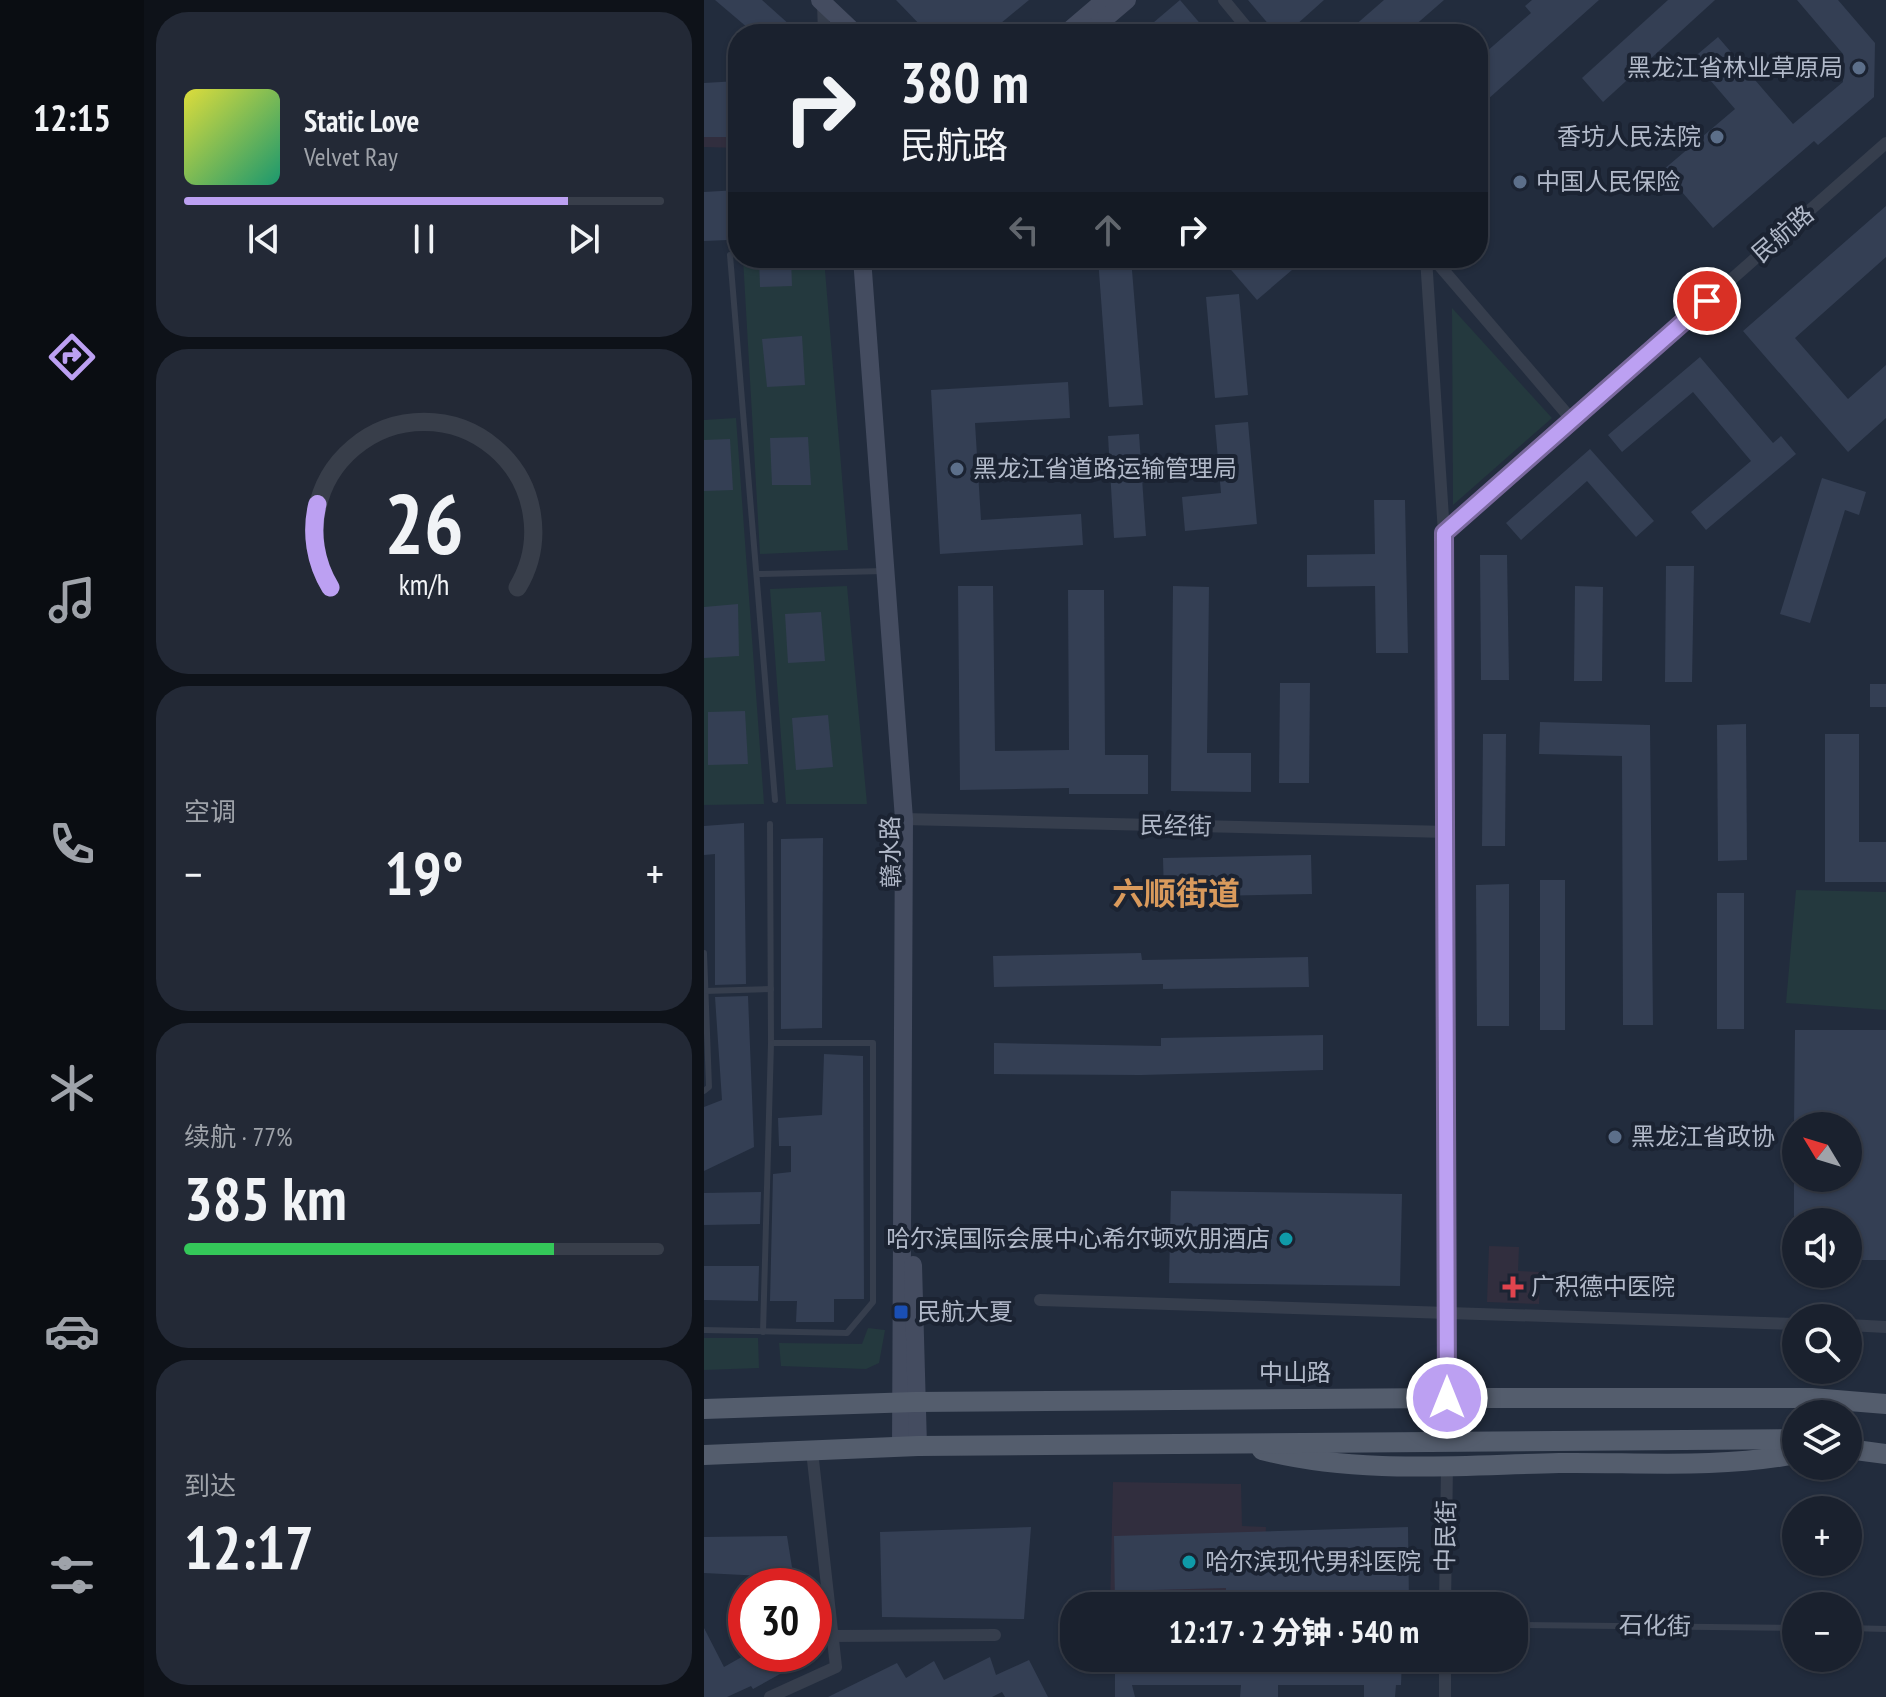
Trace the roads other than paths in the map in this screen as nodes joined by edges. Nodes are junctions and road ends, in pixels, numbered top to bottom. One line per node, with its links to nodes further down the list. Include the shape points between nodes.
1 (1105, 0): 7 (main road)
2 (1127, 0): 8 (main road)
3 (1224, 0): 9 (street)
4 (821, 2): 5 (street); 6 (main road)
5 (823, 24)
6 (845, 24)
7 (1077, 24)
8 (1099, 24)
9 (1244, 24)
10 (1886, 143): 16 (street, 民航路)
11 (731, 268): 19 (lane)
12 (864, 268): 18 (main road, 赣水路)
13 (864, 268): 21 (main road, 赣水路)
14 (1427, 268): 17 (street)
15 (1442, 268): 16 (street)
16 (1572, 420): 17 (street, 民航路)
17 (1444, 533): 23 (street)
18 (884, 571): 19 (lane); 21 (main road, 赣水路)
19 (759, 574): 20 (lane)
20 (775, 800)
21 (910, 820): 23 (street, 民经街); 37 (main road, 赣水路)
22 (770, 824): 25 (lane)
23 (1448, 832): 30 (street)
24 (704, 953): 26 (lane)
25 (771, 989): 26 (lane); 27 (lane)
26 (705, 991): 28 (lane, via 709,1087)
27 (771, 1043): 35 (lane); 35 (lane, via 873,1043 873,1302 847,1333)
28 (704, 1091)
29 (1040, 1300): 30 (street)
30 (1447, 1311): 31 (street); 36 (street)
31 (1782, 1323)
32 (1862, 1326): 33 (street)
33 (1886, 1327)
34 (704, 1330): 35 (lane)
35 (763, 1332)
36 (1447, 1398): 37 (main road, 中山路); 38 (main road, 中山路, via 1812,1398)
37 (908, 1402): 39 (main road, 中山路); 42 (main road, 赣水路)
38 (1886, 1404)
39 (704, 1409)
40 (1782, 1439): 41 (main road)
41 (1235, 1442): 42 (main road); 48 (main road, via 1325,1464)
42 (909, 1446): 43 (main road)
43 (812, 1451): 46 (main road); 55 (street)
44 (1862, 1451): 45 (main road)
45 (1886, 1454)
46 (704, 1455)
47 (1782, 1456): 48 (main road, via 1731,1464)
48 (1447, 1466): 49 (street, 中民街)
49 (1445, 1592)
50 (1528, 1625): 51 (lane, 石化街)
51 (1782, 1628)
52 (1862, 1628): 53 (lane)
53 (1886, 1629)
54 (995, 1635): 55 (street)
55 (833, 1636): 57 (street, via 836,1667)
56 (1445, 1672): 58 (street)
57 (770, 1697)
58 (1445, 1697)

